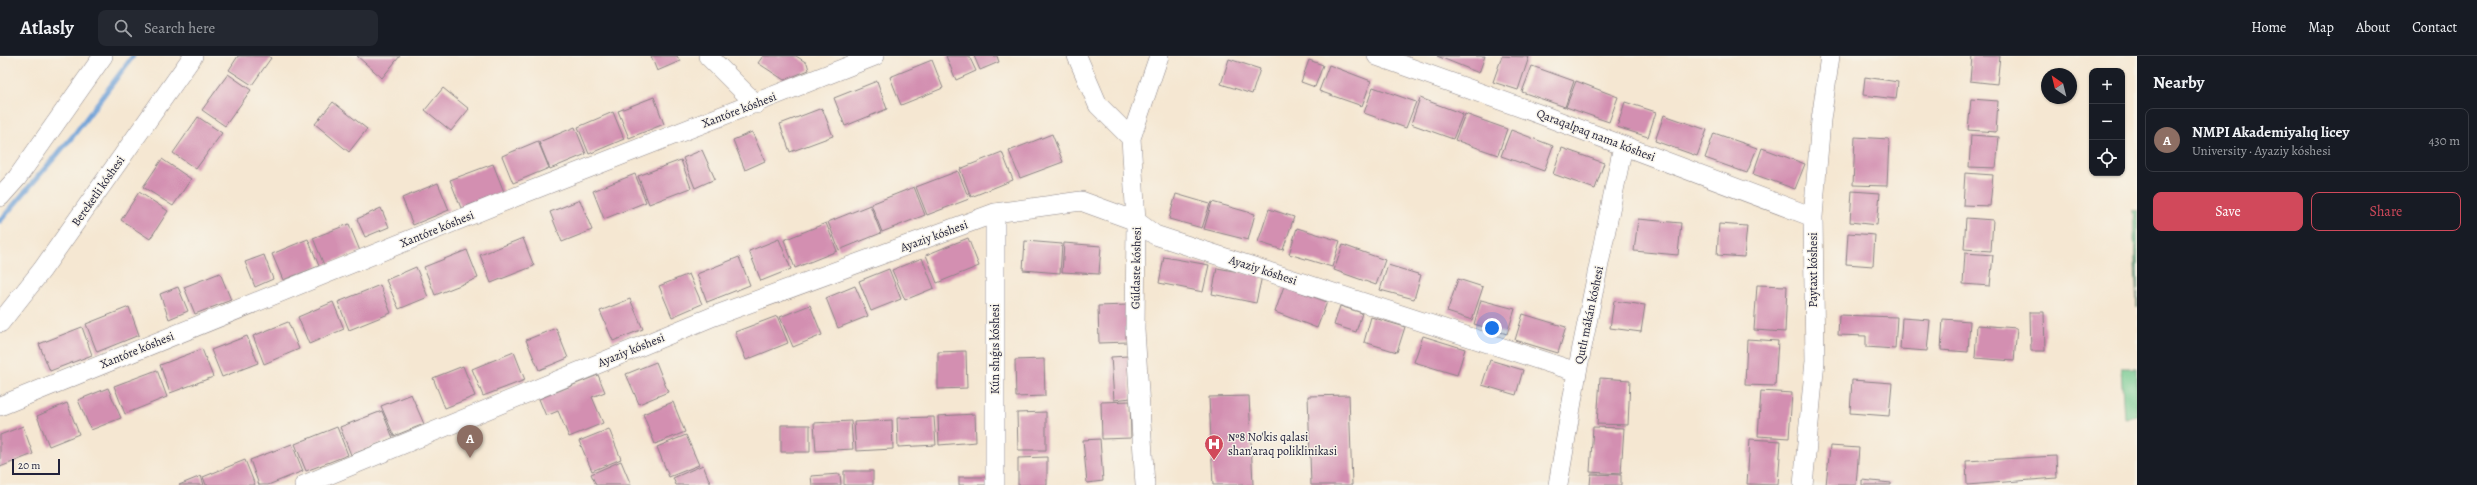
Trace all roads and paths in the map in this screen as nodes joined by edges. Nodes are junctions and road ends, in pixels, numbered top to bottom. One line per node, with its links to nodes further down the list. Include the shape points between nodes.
1 (103, 56): 12 (street, via 17,178)
2 (193, 56): 16 (street, Bereketli kóshesi, via 42,270)
3 (708, 56): 9 (street)
4 (875, 56): 9 (street, Xantóre kóshesi)
5 (1077, 56): 10 (street, via 1098,105)
6 (1159, 56): 10 (street, Gúldaste kóshesi)
7 (1377, 56): 11 (street, Qaraqalpaq nama kóshesi)
8 (1830, 56): 14 (street, Paytaxt kóshesi, via 1821,120)
9 (756, 104): 18 (street, Xantóre kóshesi, via 525,193)
10 (1131, 138): 15 (street, Gúldaste kóshesi)
11 (1624, 146): 14 (street, Qaraqalpaq nama kóshesi); 17 (street, Qutlı mákán kóshesi)
12 (0, 197)
13 (995, 213): 15 (street, Ayaziy kóshesi, via 1080,201); 19 (street, Ayaziy kóshesi, via 714,316); 20 (street, Kún shıǵıs kóshesi)
14 (1813, 217): 23 (street, Paytaxt kóshesi, via 1815,361)
15 (1136, 221): 17 (street, Ayaziy kóshesi, via 1155,235); 21 (street, Gúldaste kóshesi, via 1134,330)
16 (0, 323)
17 (1577, 372): 22 (street, Qutlı mákán kóshesi)
18 (0, 406)
19 (304, 485)
20 (995, 485)
21 (1145, 485)
22 (1558, 485)
23 (1803, 485)

